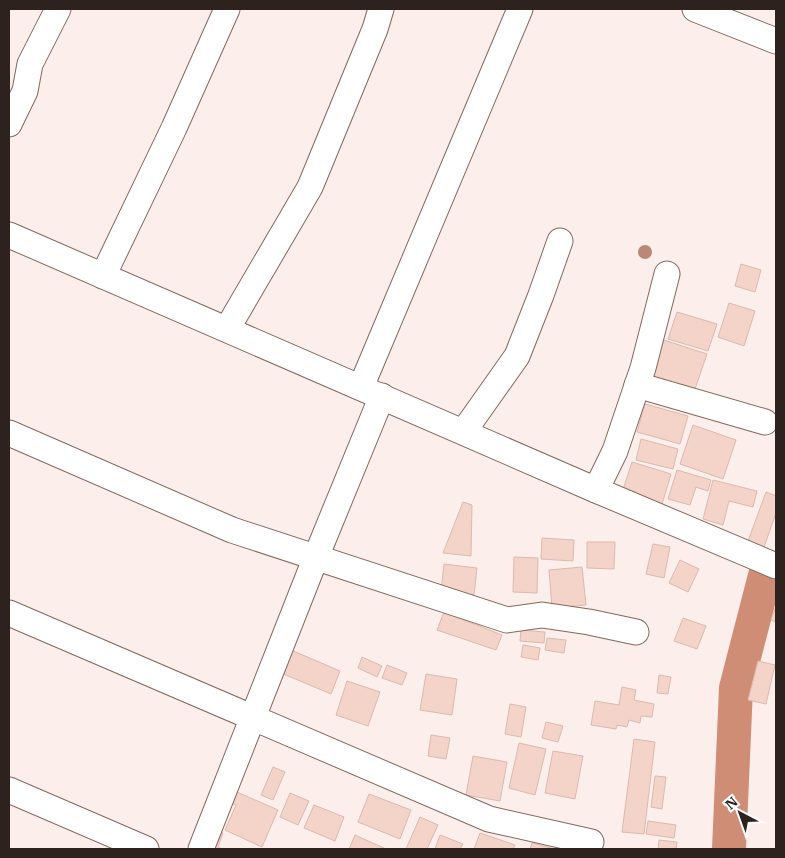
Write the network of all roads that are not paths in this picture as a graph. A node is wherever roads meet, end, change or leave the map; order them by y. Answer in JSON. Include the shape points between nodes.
{"nodes":[{"id":1,"x":58,"y":9,"type":"edge"},
{"id":2,"x":226,"y":9,"type":"edge"},
{"id":3,"x":381,"y":9,"type":"edge"},
{"id":4,"x":520,"y":9,"type":"edge"},
{"id":5,"x":699,"y":10,"type":"edge"},
{"id":6,"x":776,"y":41,"type":"edge"},
{"id":7,"x":9,"y":124,"type":"edge"},
{"id":8,"x":9,"y":235,"type":"edge"},
{"id":9,"x":560,"y":241,"type":"dead end"},
{"id":10,"x":666,"y":274,"type":"dead end"},
{"id":11,"x":103,"y":276,"type":"junction"},
{"id":12,"x":227,"y":329,"type":"junction"},
{"id":13,"x":637,"y":385,"type":"junction"},
{"id":14,"x":372,"y":392,"type":"junction"},
{"id":15,"x":765,"y":422,"type":"dead end"},
{"id":16,"x":464,"y":431,"type":"junction"},
{"id":17,"x":9,"y":433,"type":"edge"},
{"id":18,"x":596,"y":490,"type":"junction"},
{"id":19,"x":316,"y":557,"type":"junction"},
{"id":20,"x":776,"y":566,"type":"edge"},
{"id":21,"x":9,"y":613,"type":"edge"},
{"id":22,"x":636,"y":632,"type":"dead end"},
{"id":23,"x":254,"y":718,"type":"junction"},
{"id":24,"x":9,"y":790,"type":"edge"},
{"id":25,"x":591,"y":842,"type":"dead end"},
{"id":26,"x":146,"y":849,"type":"edge"},
{"id":27,"x":201,"y":849,"type":"edge"}],
"edges":[{"from":1,"to":7,"type":"street","via":[[30,64],[26,91]]},
{"from":2,"to":11,"type":"street","via":[[174,128]]},
{"from":3,"to":12,"type":"street","via":[[310,187]]},
{"from":4,"to":14,"type":"street"},
{"from":5,"to":6,"type":"street"},
{"from":8,"to":11,"type":"street"},
{"from":9,"to":16,"type":"street","via":[[517,356]]},
{"from":10,"to":13,"type":"street"},
{"from":11,"to":12,"type":"street"},
{"from":12,"to":14,"type":"street"},
{"from":13,"to":15,"type":"street"},
{"from":13,"to":18,"type":"street","via":[[616,451]]},
{"from":14,"to":16,"type":"street"},
{"from":14,"to":19,"type":"street"},
{"from":16,"to":18,"type":"street"},
{"from":17,"to":19,"type":"street","via":[[232,530]]},
{"from":18,"to":20,"type":"street"},
{"from":19,"to":22,"type":"street","via":[[507,620],[542,615]]},
{"from":19,"to":23,"type":"street"},
{"from":21,"to":23,"type":"street"},
{"from":23,"to":25,"type":"street","via":[[489,819]]},
{"from":23,"to":27,"type":"street"},
{"from":24,"to":26,"type":"street"}]}
